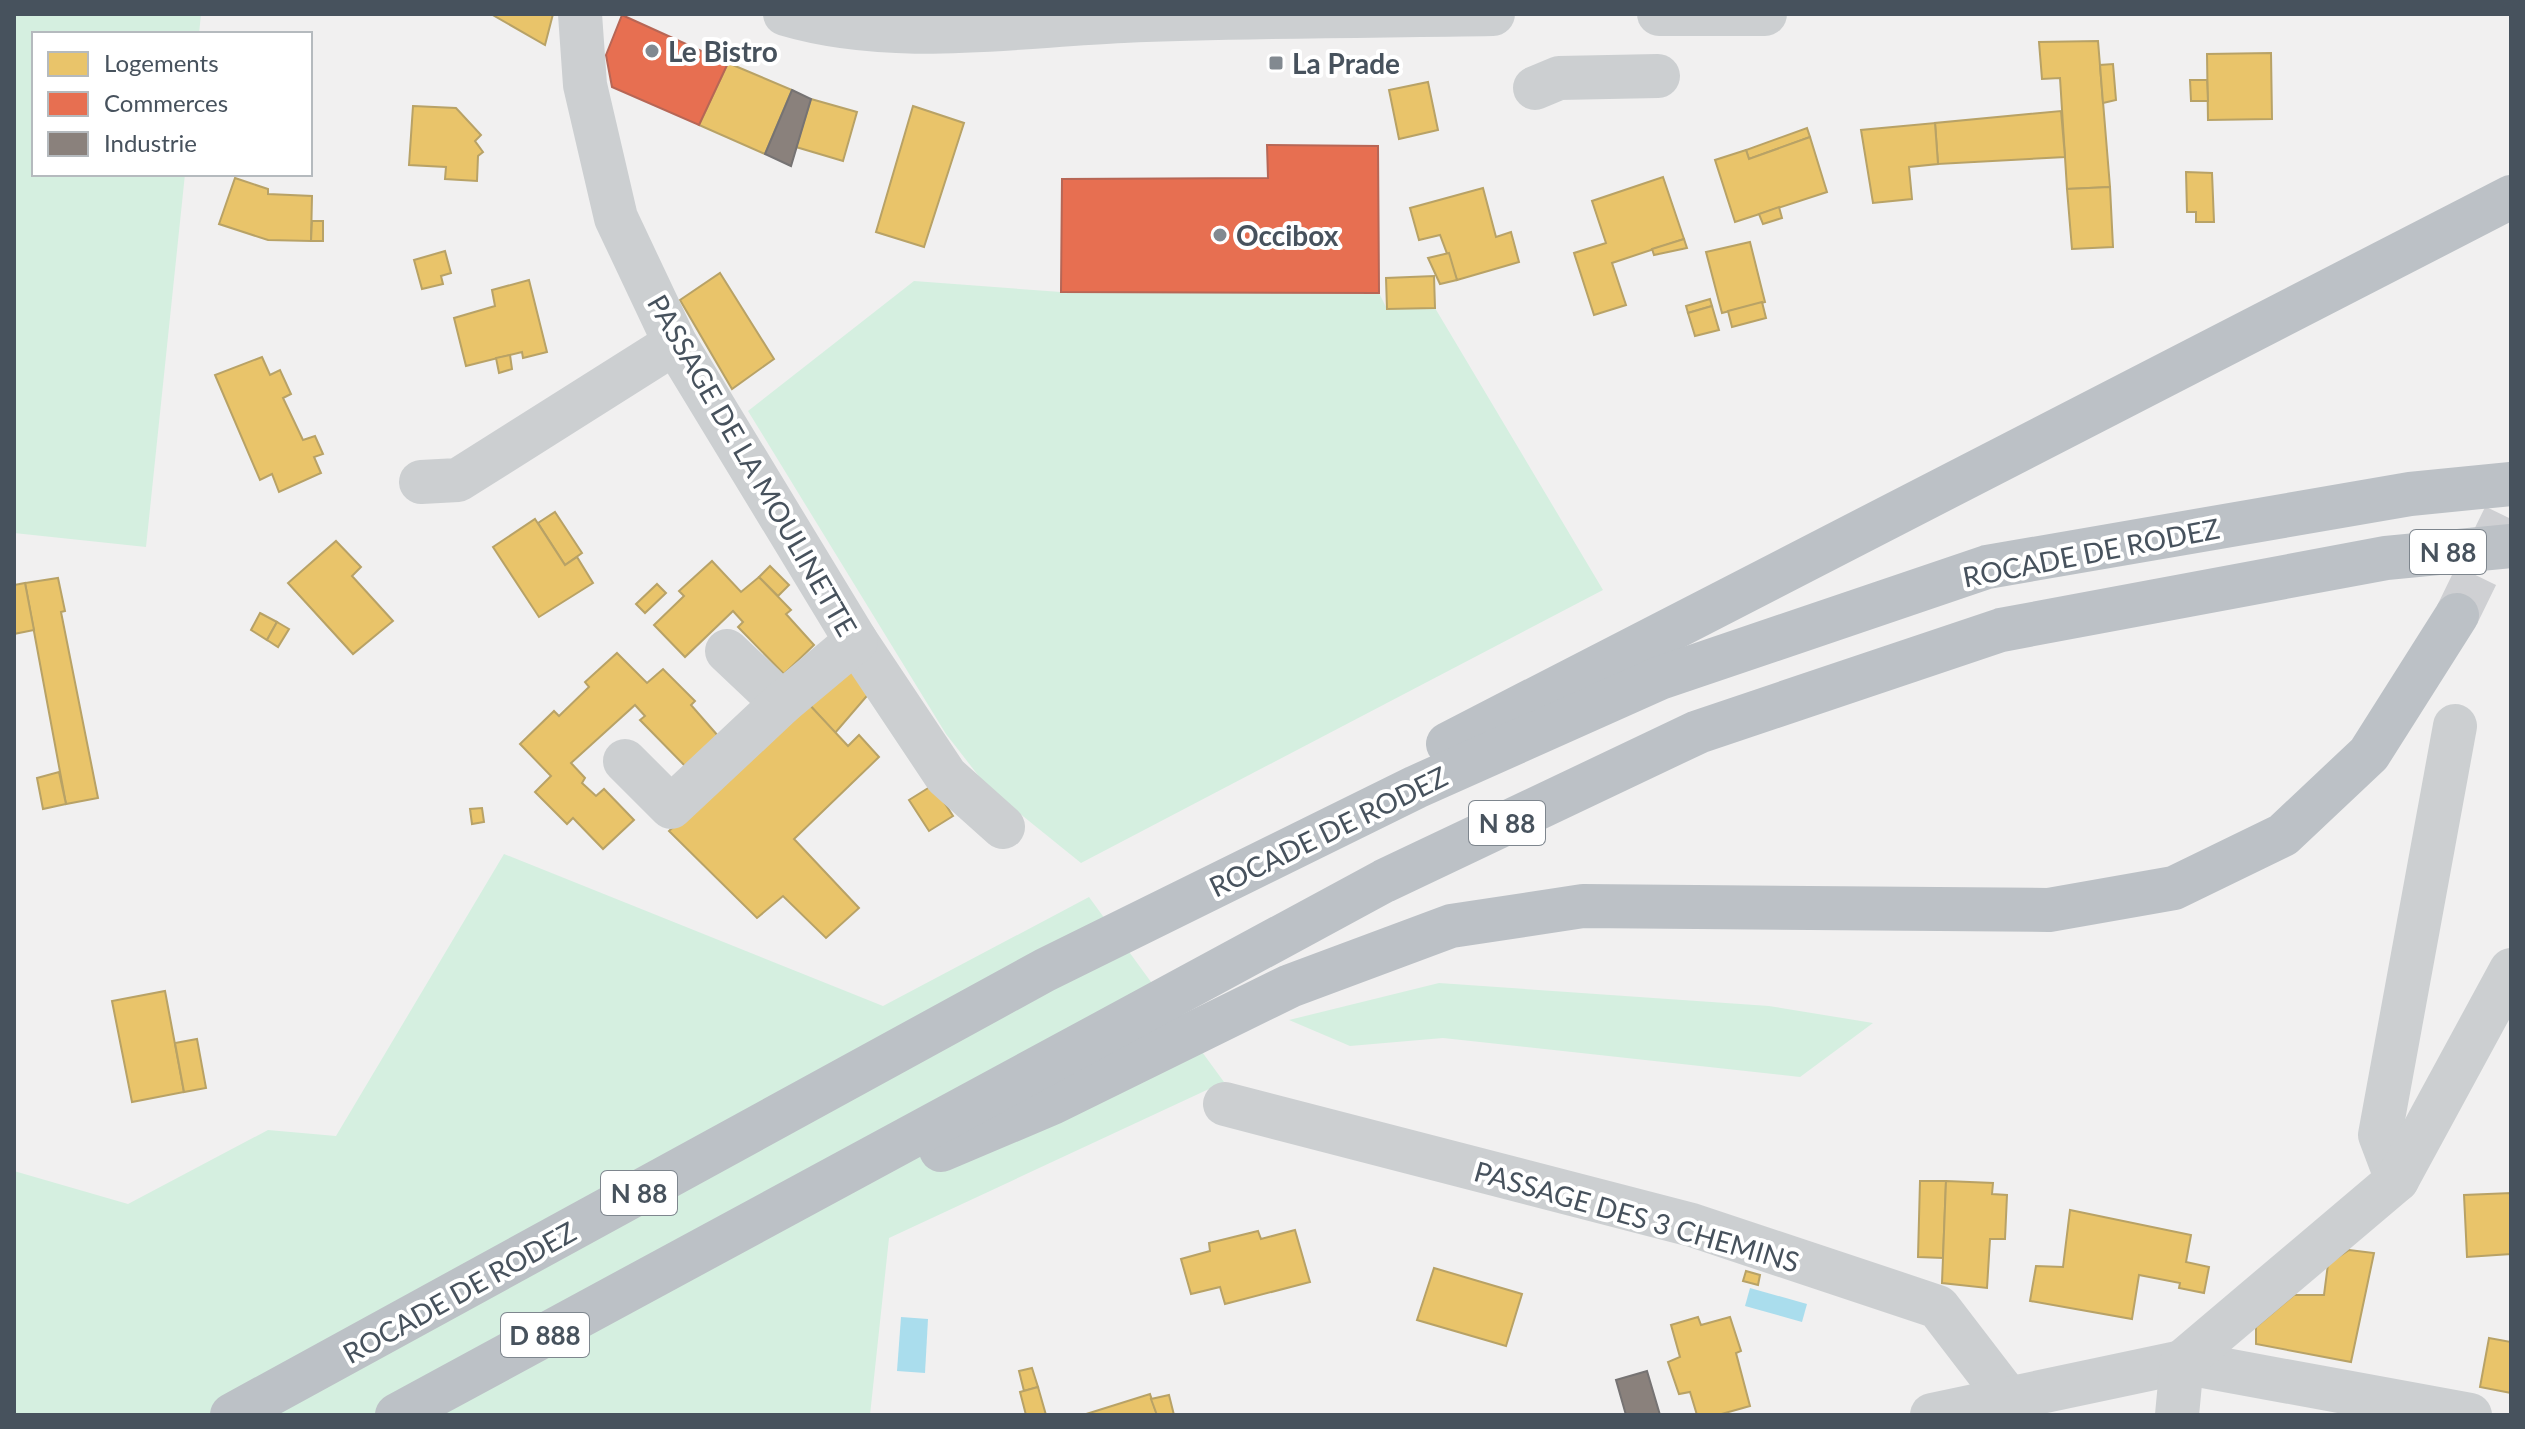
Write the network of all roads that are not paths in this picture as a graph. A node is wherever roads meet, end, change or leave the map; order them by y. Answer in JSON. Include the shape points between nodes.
{"nodes":[{"id":1,"x":580,"y":14,"type":"edge"},
{"id":2,"x":785,"y":14,"type":"edge"},
{"id":3,"x":1493,"y":14,"type":"edge"},
{"id":4,"x":1659,"y":14,"type":"edge"},
{"id":5,"x":1765,"y":14,"type":"edge"},
{"id":6,"x":913,"y":22,"type":"edge"},
{"id":7,"x":1658,"y":76,"type":"dead end"},
{"id":8,"x":1535,"y":88,"type":"dead end"},
{"id":9,"x":2511,"y":197,"type":"edge"},
{"id":10,"x":675,"y":343,"type":"junction"},
{"id":11,"x":421,"y":482,"type":"dead end"},
{"id":12,"x":2511,"y":484,"type":"edge"},
{"id":13,"x":2511,"y":546,"type":"edge"},
{"id":14,"x":2457,"y":615,"type":"tunnel mouth"},
{"id":15,"x":856,"y":641,"type":"junction"},
{"id":16,"x":727,"y":651,"type":"dead end"},
{"id":17,"x":782,"y":703,"type":"junction"},
{"id":18,"x":2455,"y":726,"type":"dead end"},
{"id":19,"x":625,"y":761,"type":"dead end"},
{"id":20,"x":1003,"y":827,"type":"dead end"},
{"id":21,"x":1045,"y":970,"type":"junction"},
{"id":22,"x":2511,"y":970,"type":"edge"},
{"id":23,"x":1225,"y":1104,"type":"dead end"},
{"id":24,"x":2397,"y":1180,"type":"junction"},
{"id":25,"x":693,"y":1256,"type":"junction"},
{"id":26,"x":2182,"y":1362,"type":"junction"},
{"id":27,"x":2007,"y":1397,"type":"junction"},
{"id":28,"x":232,"y":1415,"type":"edge"},
{"id":29,"x":397,"y":1415,"type":"edge"},
{"id":30,"x":1932,"y":1415,"type":"edge"},
{"id":31,"x":2177,"y":1415,"type":"edge"},
{"id":32,"x":2470,"y":1415,"type":"edge"}],
"edges":[{"from":1,"to":10,"type":"street","name":"PASSAGE DE LA MOULINETTE","via":[[585,85],[616,218]]},
{"from":2,"to":6,"type":"street","via":[[827,26]]},
{"from":3,"to":6,"type":"street"},
{"from":4,"to":5,"type":"street"},
{"from":7,"to":8,"type":"street","via":[[1559,78]]},
{"from":9,"to":21,"type":"highway","via":[[1496,717]]},
{"from":10,"to":11,"type":"street","via":[[458,480]]},
{"from":10,"to":15,"type":"street","name":"PASSAGE DE LA MOULINETTE"},
{"from":12,"to":21,"type":"highway","name":"ROCADE DE RODEZ","number":"N 88","via":[[2410,494],[1987,567],[1660,678],[1416,787]]},
{"from":13,"to":25,"type":"highway","number":"N 88","via":[[2386,558],[2001,630],[1698,732],[1384,881]]},
{"from":14,"to":25,"type":"highway","via":[[2369,754],[2283,835],[2174,888],[2049,910],[1583,906],[1451,926],[1290,986],[1052,1103]]},
{"from":15,"to":17,"type":"street"},
{"from":15,"to":20,"type":"street","name":"PASSAGE DE LA MOULINETTE","via":[[946,776]]},
{"from":16,"to":17,"type":"street"},
{"from":17,"to":19,"type":"street","via":[[671,807]]},
{"from":18,"to":24,"type":"street","via":[[2380,1135]]},
{"from":21,"to":28,"type":"highway","name":"ROCADE DE RODEZ","number":"N 88"},
{"from":22,"to":24,"type":"street"},
{"from":23,"to":27,"type":"street","name":"PASSAGE DES 3 CHEMINS","via":[[1692,1225],[1938,1307]]},
{"from":24,"to":26,"type":"street"},
{"from":25,"to":29,"type":"highway","number":"D 888"},
{"from":26,"to":27,"type":"street"},
{"from":26,"to":31,"type":"street"},
{"from":26,"to":32,"type":"street"},
{"from":27,"to":30,"type":"street"}]}
